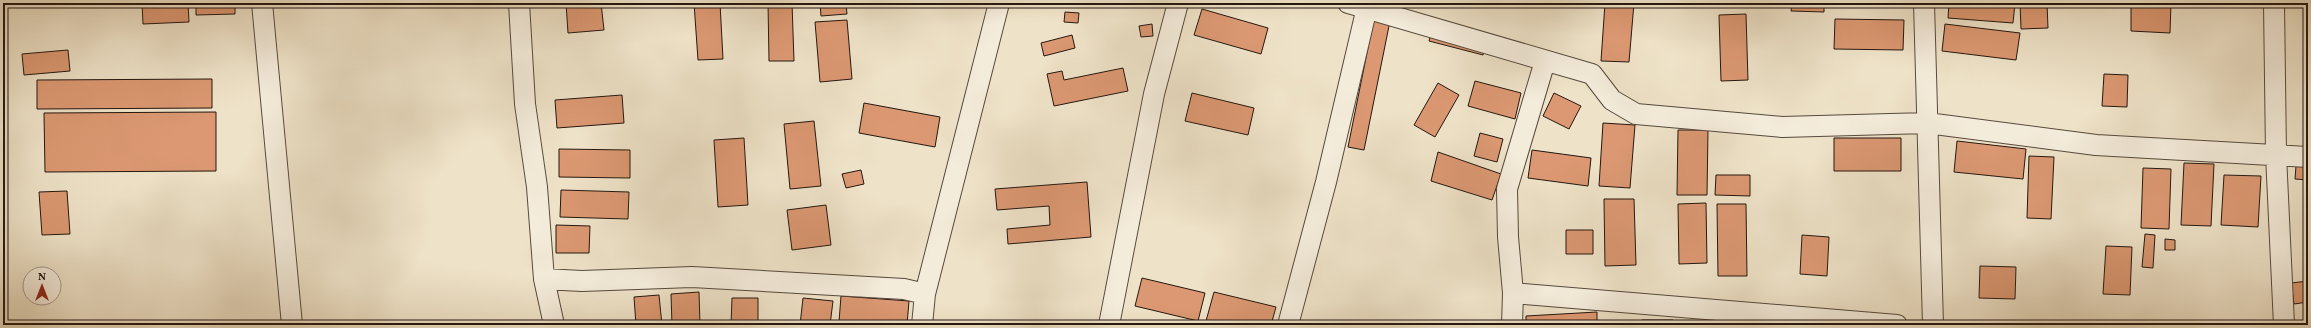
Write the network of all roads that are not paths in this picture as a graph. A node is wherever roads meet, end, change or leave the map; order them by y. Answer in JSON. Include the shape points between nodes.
{"nodes":[{"id":1,"x":262,"y":3,"type":"edge"},
{"id":2,"x":519,"y":3,"type":"edge"},
{"id":3,"x":999,"y":3,"type":"edge"},
{"id":4,"x":1178,"y":3,"type":"edge"},
{"id":5,"x":1348,"y":3,"type":"edge"},
{"id":6,"x":1924,"y":3,"type":"edge"},
{"id":7,"x":2274,"y":3,"type":"edge"},
{"id":8,"x":1367,"y":6,"type":"edge"},
{"id":9,"x":1545,"y":60,"type":"junction"},
{"id":10,"x":1927,"y":123,"type":"junction"},
{"id":11,"x":2276,"y":155,"type":"junction"},
{"id":12,"x":2308,"y":156,"type":"edge"},
{"id":13,"x":544,"y":280,"type":"junction"},
{"id":14,"x":1513,"y":293,"type":"junction"},
{"id":15,"x":926,"y":294,"type":"junction"},
{"id":16,"x":292,"y":325,"type":"edge"},
{"id":17,"x":554,"y":325,"type":"edge"},
{"id":18,"x":922,"y":325,"type":"edge"},
{"id":19,"x":1109,"y":325,"type":"edge"},
{"id":20,"x":1288,"y":325,"type":"edge"},
{"id":21,"x":1512,"y":325,"type":"edge"},
{"id":22,"x":1897,"y":325,"type":"edge"},
{"id":23,"x":1933,"y":325,"type":"edge"},
{"id":24,"x":2284,"y":325,"type":"edge"}],
"edges":[{"from":1,"to":16,"type":"street"},
{"from":2,"to":13,"type":"street","via":[[525,104],[537,187]]},
{"from":3,"to":15,"type":"street"},
{"from":4,"to":19,"type":"street","via":[[1154,94]]},
{"from":5,"to":8,"type":"street"},
{"from":6,"to":10,"type":"street"},
{"from":7,"to":11,"type":"street"},
{"from":8,"to":9,"type":"street"},
{"from":8,"to":20,"type":"street","via":[[1326,182]]},
{"from":9,"to":10,"type":"street","via":[[1592,74],[1612,100],[1636,114],[1782,127]]},
{"from":9,"to":14,"type":"street","via":[[1507,189]]},
{"from":10,"to":11,"type":"street","via":[[2096,145]]},
{"from":10,"to":23,"type":"street"},
{"from":11,"to":12,"type":"street"},
{"from":11,"to":24,"type":"street"},
{"from":13,"to":15,"type":"street","via":[[692,277],[904,289]]},
{"from":13,"to":17,"type":"street"},
{"from":14,"to":21,"type":"street"},
{"from":14,"to":22,"type":"street"},
{"from":15,"to":18,"type":"street"}]}
